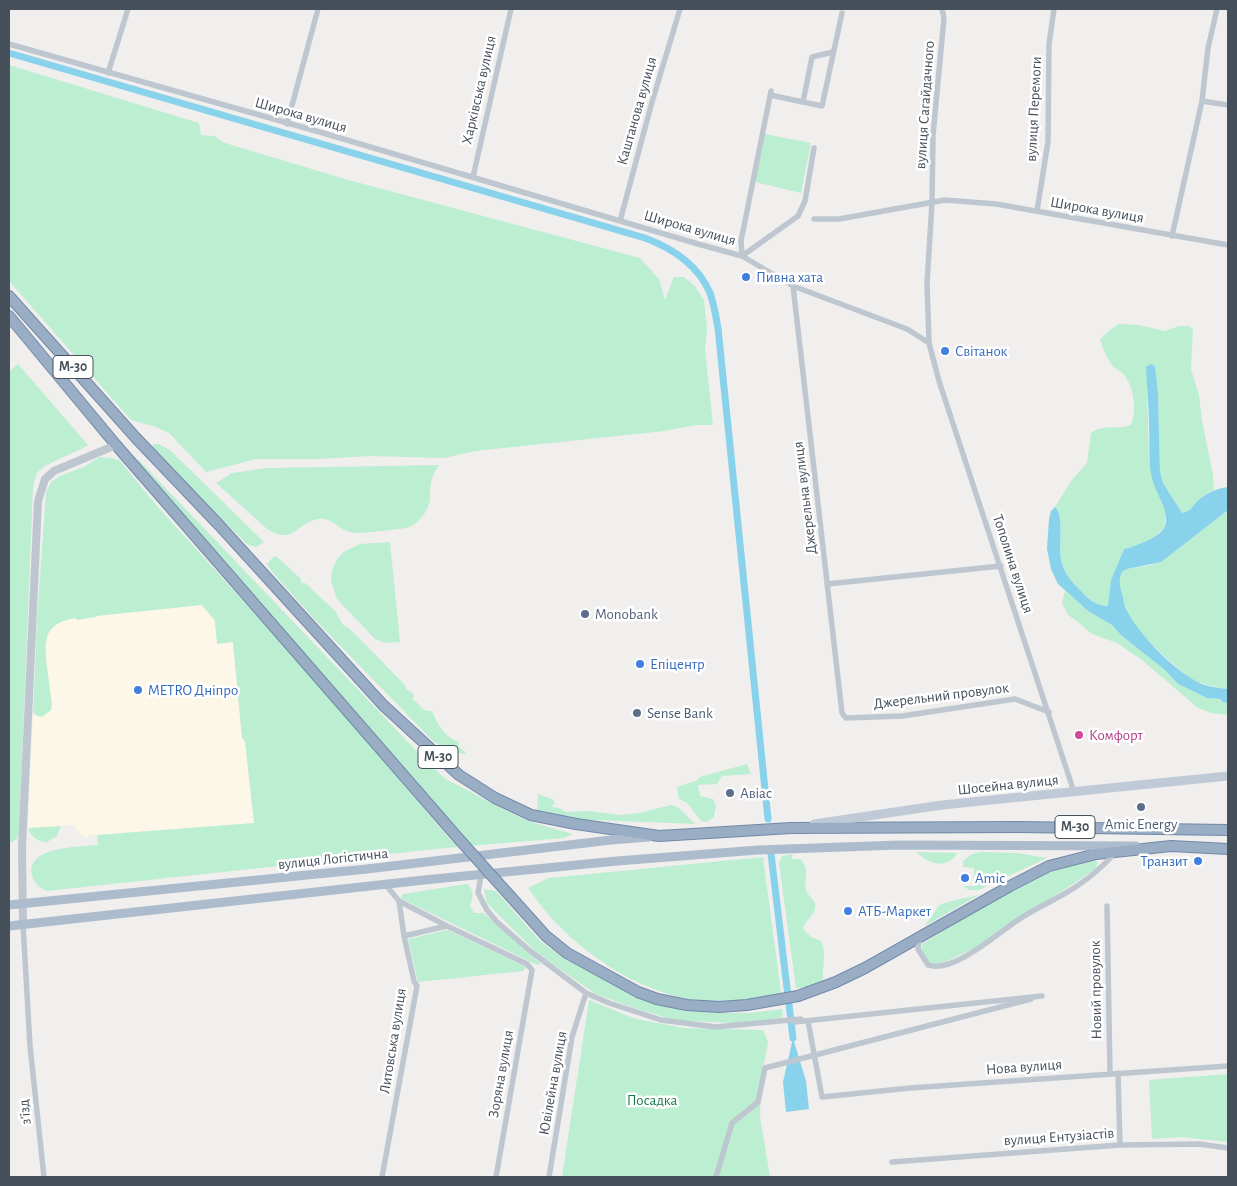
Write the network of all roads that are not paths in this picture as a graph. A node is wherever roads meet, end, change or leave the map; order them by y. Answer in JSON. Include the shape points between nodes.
{"nodes":[{"id":1,"x":128,"y":9,"type":"edge"},
{"id":2,"x":318,"y":9,"type":"edge"},
{"id":3,"x":511,"y":9,"type":"edge"},
{"id":4,"x":680,"y":9,"type":"edge"},
{"id":5,"x":942,"y":9,"type":"edge"},
{"id":6,"x":1054,"y":9,"type":"edge"},
{"id":7,"x":1217,"y":9,"type":"edge"},
{"id":8,"x":842,"y":13,"type":"dead end"},
{"id":9,"x":9,"y":44,"type":"edge"},
{"id":10,"x":833,"y":52,"type":"junction"},
{"id":11,"x":108,"y":73,"type":"junction"},
{"id":12,"x":1202,"y":101,"type":"junction"},
{"id":13,"x":803,"y":102,"type":"junction"},
{"id":14,"x":1228,"y":105,"type":"edge"},
{"id":15,"x":287,"y":124,"type":"junction"},
{"id":16,"x":814,"y":148,"type":"dead end"},
{"id":17,"x":473,"y":177,"type":"junction"},
{"id":18,"x":932,"y":203,"type":"junction"},
{"id":19,"x":1037,"y":211,"type":"junction"},
{"id":20,"x":814,"y":219,"type":"dead end"},
{"id":21,"x":620,"y":221,"type":"junction"},
{"id":22,"x":1172,"y":236,"type":"junction"},
{"id":23,"x":1228,"y":246,"type":"edge"},
{"id":24,"x":742,"y":256,"type":"junction"},
{"id":25,"x":792,"y":286,"type":"junction"},
{"id":26,"x":9,"y":296,"type":"edge"},
{"id":27,"x":9,"y":316,"type":"edge"},
{"id":28,"x":929,"y":343,"type":"junction"},
{"id":29,"x":136,"y":438,"type":"junction"},
{"id":30,"x":116,"y":445,"type":"junction"},
{"id":31,"x":1001,"y":566,"type":"junction"},
{"id":32,"x":828,"y":584,"type":"junction"},
{"id":33,"x":840,"y":707,"type":"joint"},
{"id":34,"x":1049,"y":712,"type":"junction"},
{"id":35,"x":1228,"y":776,"type":"edge"},
{"id":36,"x":1074,"y":792,"type":"junction"},
{"id":37,"x":791,"y":828,"type":"junction"},
{"id":38,"x":1228,"y":830,"type":"edge"},
{"id":39,"x":659,"y":836,"type":"junction"},
{"id":40,"x":1171,"y":846,"type":"junction"},
{"id":41,"x":1228,"y":849,"type":"edge"},
{"id":42,"x":1116,"y":852,"type":"junction"},
{"id":43,"x":481,"y":874,"type":"junction"},
{"id":44,"x":386,"y":884,"type":"junction"},
{"id":45,"x":400,"y":901,"type":"junction"},
{"id":46,"x":21,"y":904,"type":"junction"},
{"id":47,"x":9,"y":905,"type":"edge"},
{"id":48,"x":1107,"y":906,"type":"dead end"},
{"id":49,"x":23,"y":924,"type":"junction"},
{"id":50,"x":9,"y":926,"type":"edge"},
{"id":51,"x":447,"y":926,"type":"junction"},
{"id":52,"x":404,"y":936,"type":"junction"},
{"id":53,"x":920,"y":936,"type":"junction"},
{"id":54,"x":586,"y":993,"type":"junction"},
{"id":55,"x":1042,"y":996,"type":"junction"},
{"id":56,"x":1228,"y":1066,"type":"edge"},
{"id":57,"x":1110,"y":1073,"type":"junction"},
{"id":58,"x":1118,"y":1073,"type":"junction"},
{"id":59,"x":1120,"y":1145,"type":"junction"},
{"id":60,"x":1228,"y":1148,"type":"edge"},
{"id":61,"x":892,"y":1162,"type":"dead end"},
{"id":62,"x":44,"y":1177,"type":"edge"},
{"id":63,"x":382,"y":1177,"type":"edge"},
{"id":64,"x":496,"y":1177,"type":"edge"},
{"id":65,"x":549,"y":1177,"type":"edge"},
{"id":66,"x":716,"y":1177,"type":"edge"}],
"edges":[{"from":1,"to":11,"type":"street"},
{"from":2,"to":15,"type":"street"},
{"from":3,"to":17,"type":"street","name":"Харківська вулиця"},
{"from":4,"to":21,"type":"street","name":"Каштанова вулиця"},
{"from":5,"to":18,"type":"street","name":"вулиця Сагайдачного","via":[[944,18],[933,135]]},
{"from":6,"to":19,"type":"street","name":"вулиця Перемоги","via":[[1049,44],[1048,142]]},
{"from":7,"to":12,"type":"street","via":[[1208,48]]},
{"from":8,"to":10,"type":"street"},
{"from":9,"to":11,"type":"street","name":"Широка вулиця"},
{"from":10,"to":13,"type":"street","via":[[812,57]]},
{"from":10,"to":13,"type":"street","via":[[822,106]]},
{"from":11,"to":15,"type":"street","name":"Широка вулиця"},
{"from":12,"to":14,"type":"street"},
{"from":12,"to":22,"type":"street"},
{"from":13,"to":24,"type":"street","via":[[770,93],[741,241]]},
{"from":15,"to":17,"type":"street","name":"Широка вулиця"},
{"from":16,"to":24,"type":"street","via":[[805,201],[798,216]]},
{"from":17,"to":21,"type":"street","name":"Широка вулиця"},
{"from":18,"to":19,"type":"street","name":"Широка вулиця","via":[[945,200]]},
{"from":18,"to":20,"type":"street","name":"Широка вулиця","via":[[839,219]]},
{"from":18,"to":28,"type":"street","via":[[927,284]]},
{"from":19,"to":22,"type":"street","name":"Широка вулиця"},
{"from":21,"to":24,"type":"street","name":"Широка вулиця"},
{"from":22,"to":23,"type":"street","name":"Широка вулиця"},
{"from":24,"to":25,"type":"street","name":"Широка вулиця"},
{"from":25,"to":28,"type":"street","name":"Широка вулиця","via":[[907,329]]},
{"from":25,"to":32,"type":"street","name":"Джерельна вулиця"},
{"from":26,"to":29,"type":"highway","number":"М-30"},
{"from":27,"to":30,"type":"highway","number":"М-30"},
{"from":28,"to":31,"type":"street","name":"Тополина вулиця"},
{"from":29,"to":30,"type":"highway"},
{"from":29,"to":39,"type":"highway","number":"М-30","via":[[383,705],[459,776],[531,815]]},
{"from":30,"to":46,"type":"street","via":[[54,471],[45,479],[38,501]]},
{"from":30,"to":53,"type":"highway","number":"М-30","bridge":true,"via":[[458,838],[546,936],[567,953],[657,999],[687,1005],[738,1006],[798,996],[836,982]]},
{"from":31,"to":32,"type":"street"},
{"from":31,"to":34,"type":"street","name":"Тополина вулиця"},
{"from":32,"to":33,"type":"street","name":"Джерельна вулиця"},
{"from":33,"to":34,"type":"street","name":"Джерельний провулок","via":[[846,718],[902,716],[1015,699]]},
{"from":34,"to":36,"type":"street","name":"Тополина вулиця"},
{"from":35,"to":36,"type":"main road","name":"Шосейна вулиця"},
{"from":36,"to":37,"type":"main road","name":"Шосейна вулиця","via":[[942,805]]},
{"from":37,"to":38,"type":"highway","number":"М-30"},
{"from":37,"to":39,"type":"highway","number":"М-30"},
{"from":39,"to":46,"type":"main road","name":"вулиця Логістична"},
{"from":40,"to":41,"type":"highway","number":"М-30"},
{"from":40,"to":42,"type":"highway","number":"М-30"},
{"from":40,"to":43,"type":"main road","via":[[900,845],[775,849]]},
{"from":42,"to":53,"type":"highway","number":"М-30","via":[[1050,866]]},
{"from":42,"to":53,"type":"street","via":[[1077,886],[1020,918],[957,960],[939,967],[928,965],[918,949]]},
{"from":43,"to":44,"type":"main road"},
{"from":43,"to":54,"type":"street","via":[[478,893],[496,921]]},
{"from":44,"to":45,"type":"street"},
{"from":44,"to":49,"type":"main road"},
{"from":45,"to":51,"type":"street"},
{"from":45,"to":52,"type":"street","name":"Литовська вулиця"},
{"from":46,"to":47,"type":"main road","name":"вулиця Логістична"},
{"from":46,"to":49,"type":"street"},
{"from":48,"to":57,"type":"street","name":"Новий провулок"},
{"from":49,"to":50,"type":"main road"},
{"from":49,"to":62,"type":"street","name":"з'їзд","via":[[30,1046]]},
{"from":51,"to":52,"type":"street"},
{"from":51,"to":64,"type":"street","name":"Зоряна вулиця","via":[[527,964],[532,970]]},
{"from":52,"to":63,"type":"street","name":"Литовська вулиця","via":[[417,986]]},
{"from":54,"to":55,"type":"street","via":[[661,1020],[716,1027]]},
{"from":54,"to":65,"type":"street","name":"Ювілейна вулиця","via":[[572,1037]]},
{"from":55,"to":57,"type":"street","name":"Нова вулиця","bridge":true,"via":[[795,1022],[808,1021],[822,1098]]},
{"from":55,"to":66,"type":"street","via":[[765,1068],[758,1102],[732,1123]]},
{"from":56,"to":58,"type":"street","name":"Нова вулиця"},
{"from":57,"to":58,"type":"street","name":"Нова вулиця"},
{"from":58,"to":59,"type":"street"},
{"from":59,"to":60,"type":"street","name":"вулиця Ентузіастів","via":[[1199,1144]]},
{"from":59,"to":61,"type":"street","name":"вулиця Ентузіастів"}]}
